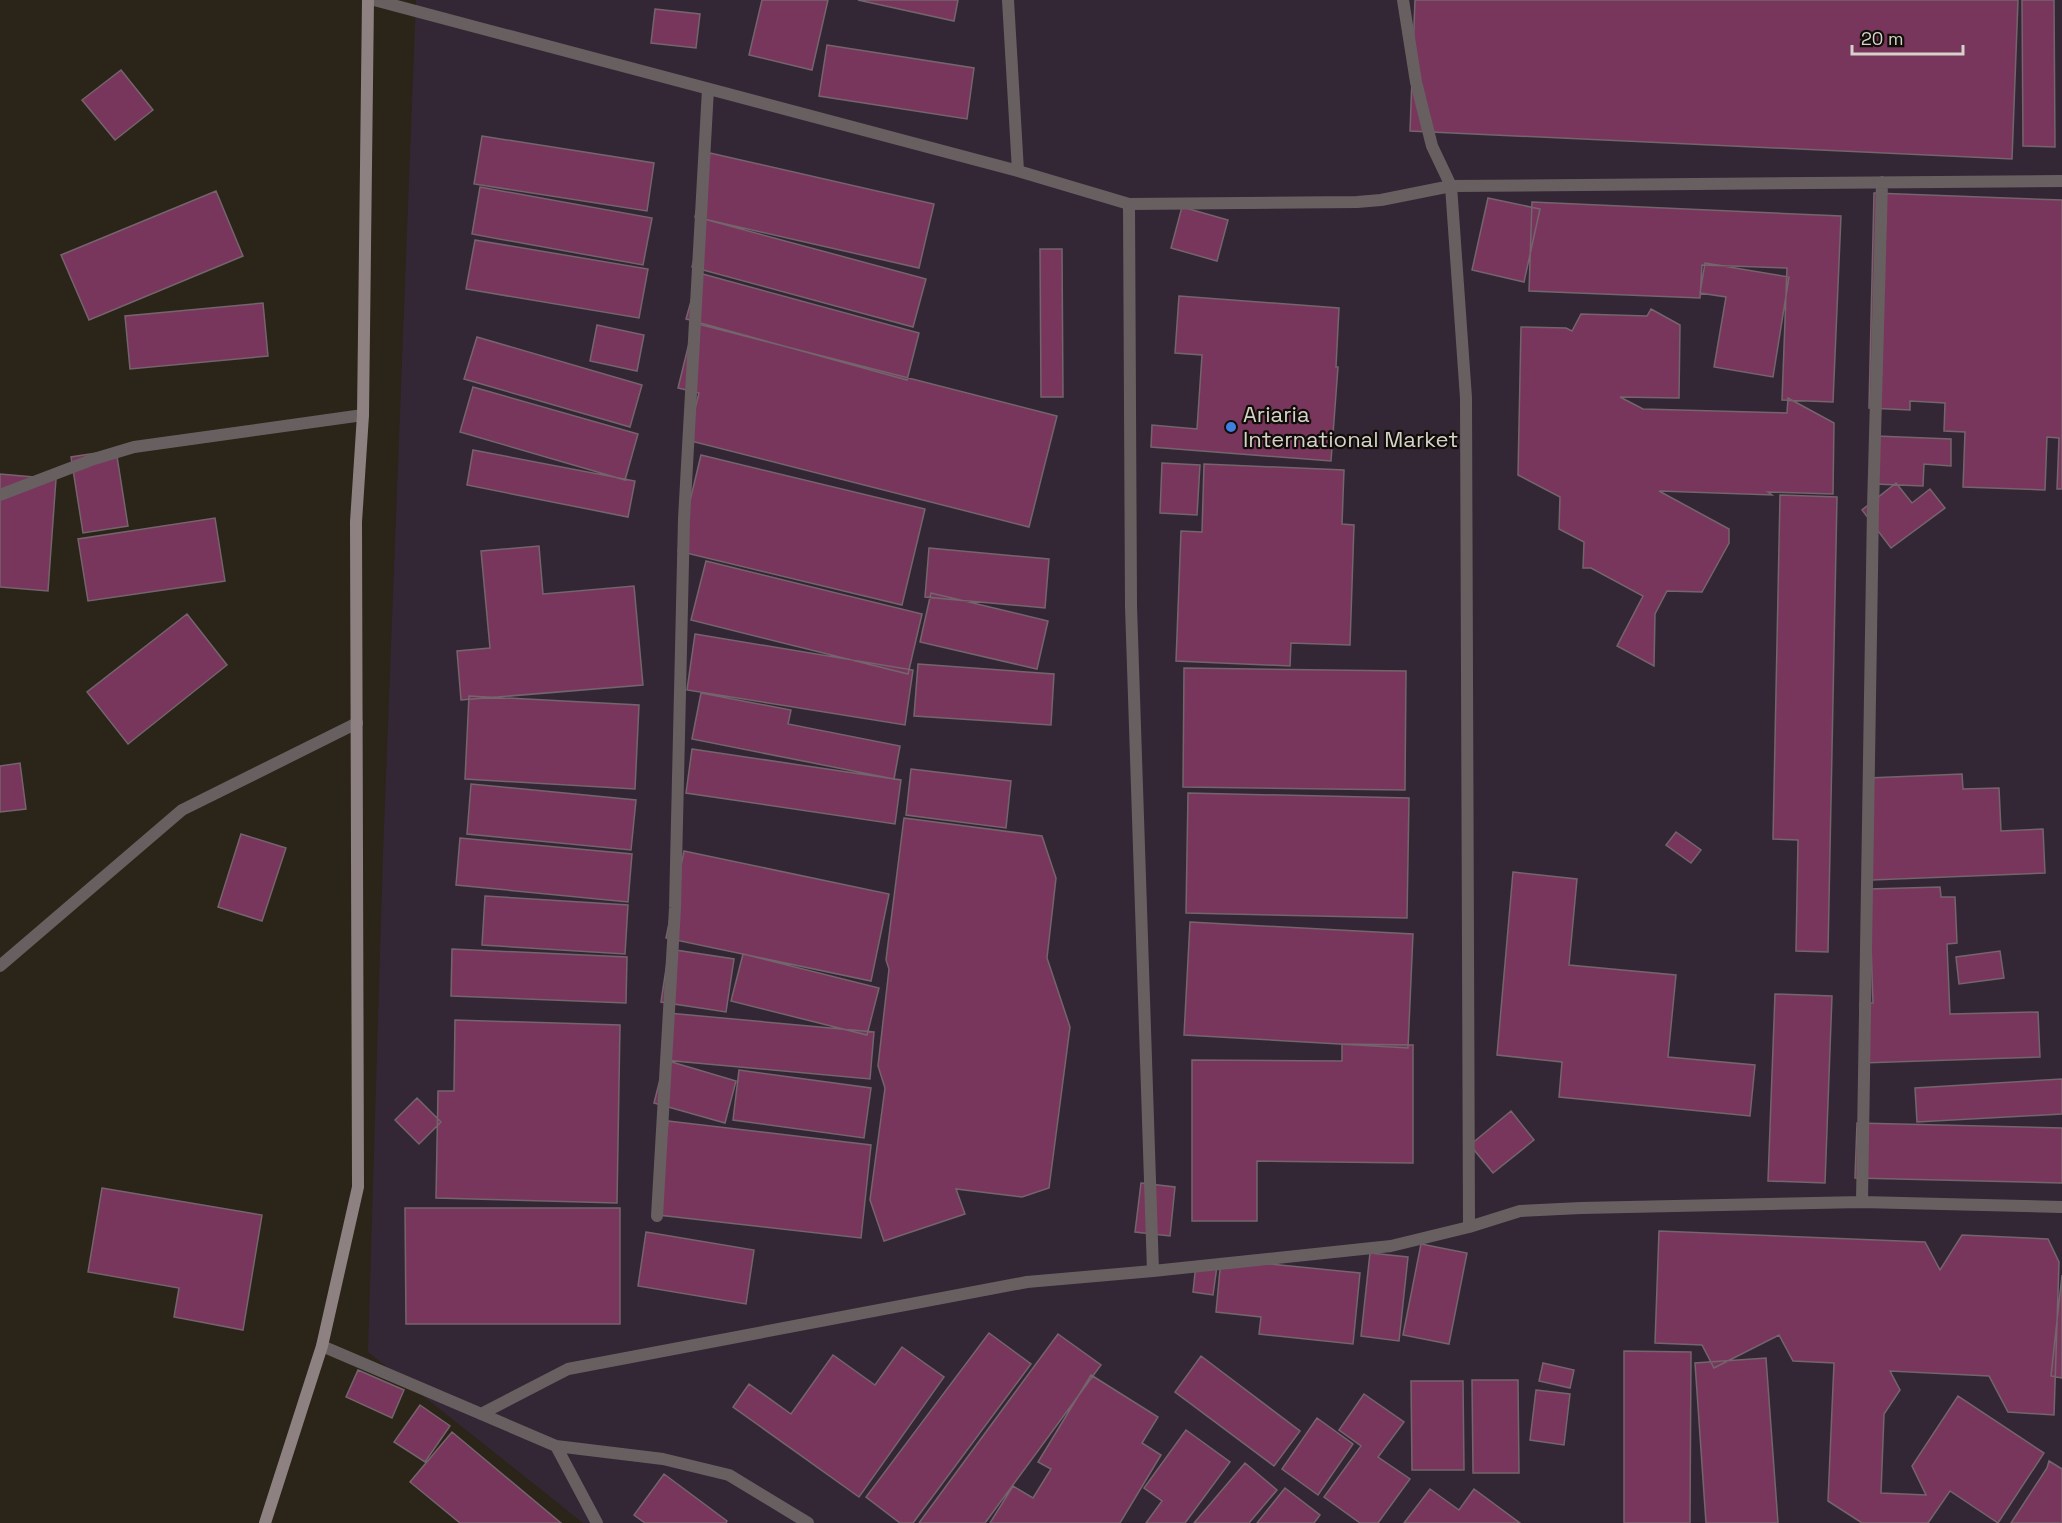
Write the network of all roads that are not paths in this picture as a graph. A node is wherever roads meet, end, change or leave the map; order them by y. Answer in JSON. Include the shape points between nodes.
{"nodes":[{"id":1,"x":368,"y":0,"type":"edge"},
{"id":2,"x":374,"y":0,"type":"edge"},
{"id":3,"x":1008,"y":0,"type":"edge"},
{"id":4,"x":1404,"y":0,"type":"edge"},
{"id":5,"x":708,"y":89,"type":"junction"},
{"id":6,"x":1018,"y":171,"type":"junction"},
{"id":7,"x":2062,"y":181,"type":"edge"},
{"id":8,"x":1882,"y":182,"type":"junction"},
{"id":9,"x":1451,"y":186,"type":"junction"},
{"id":10,"x":1129,"y":204,"type":"junction"},
{"id":11,"x":363,"y":415,"type":"junction"},
{"id":12,"x":0,"y":495,"type":"edge"},
{"id":13,"x":357,"y":723,"type":"junction"},
{"id":14,"x":0,"y":966,"type":"edge"},
{"id":15,"x":1862,"y":1202,"type":"junction"},
{"id":16,"x":2062,"y":1207,"type":"edge"},
{"id":17,"x":657,"y":1216,"type":"dead end"},
{"id":18,"x":1469,"y":1227,"type":"junction"},
{"id":19,"x":1153,"y":1271,"type":"junction"},
{"id":20,"x":322,"y":1346,"type":"junction"},
{"id":21,"x":482,"y":1414,"type":"junction"},
{"id":22,"x":556,"y":1446,"type":"junction"},
{"id":23,"x":265,"y":1523,"type":"edge"},
{"id":24,"x":597,"y":1523,"type":"edge"},
{"id":25,"x":808,"y":1523,"type":"edge"}],
"edges":[{"from":1,"to":11,"type":"main road"},
{"from":2,"to":5,"type":"street"},
{"from":3,"to":6,"type":"street"},
{"from":4,"to":9,"type":"street","via":[[1416,82],[1429,135]]},
{"from":5,"to":6,"type":"street"},
{"from":5,"to":17,"type":"street","via":[[684,519],[675,908]]},
{"from":6,"to":10,"type":"street"},
{"from":7,"to":8,"type":"street"},
{"from":8,"to":9,"type":"street"},
{"from":8,"to":15,"type":"street"},
{"from":9,"to":10,"type":"street","via":[[1357,202]]},
{"from":9,"to":18,"type":"street","via":[[1466,398]]},
{"from":10,"to":19,"type":"street","via":[[1131,606]]},
{"from":11,"to":12,"type":"street","via":[[134,447]]},
{"from":11,"to":13,"type":"main road","via":[[356,522]]},
{"from":13,"to":14,"type":"street","via":[[182,810]]},
{"from":13,"to":20,"type":"main road","via":[[358,1187]]},
{"from":15,"to":16,"type":"street"},
{"from":15,"to":18,"type":"street","via":[[1520,1211]]},
{"from":18,"to":19,"type":"street","via":[[1391,1246]]},
{"from":19,"to":21,"type":"street","via":[[1027,1282],[568,1369]]},
{"from":20,"to":21,"type":"street"},
{"from":20,"to":23,"type":"main road"},
{"from":21,"to":22,"type":"street"},
{"from":22,"to":24,"type":"street"},
{"from":22,"to":25,"type":"street","via":[[663,1459],[729,1476]]}]}
